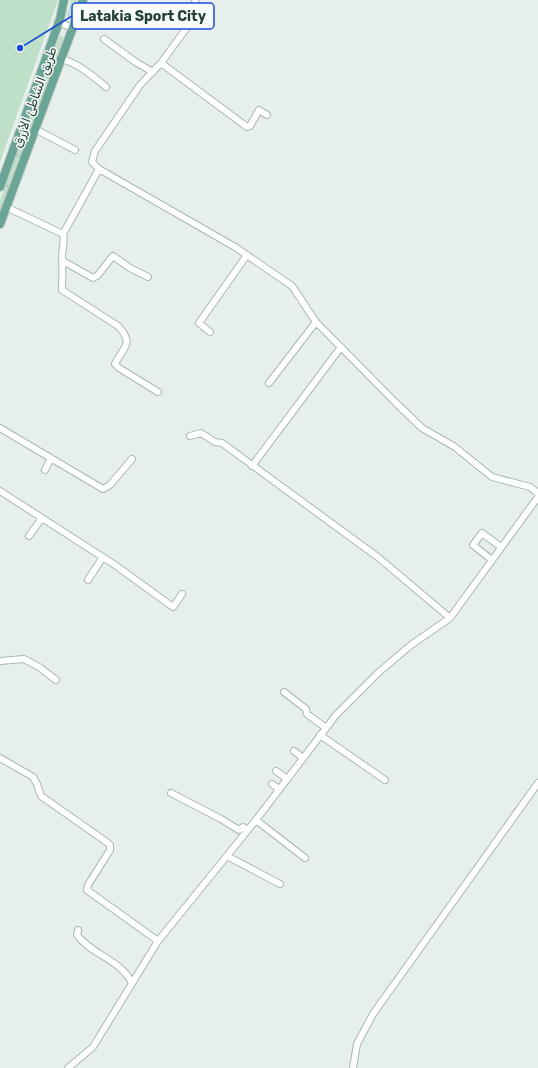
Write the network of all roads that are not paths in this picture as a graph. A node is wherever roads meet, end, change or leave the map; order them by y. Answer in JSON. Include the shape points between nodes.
{"nodes":[{"id":1,"x":64,"y":0,"type":"edge"},
{"id":2,"x":83,"y":0,"type":"edge"},
{"id":3,"x":195,"y":0,"type":"edge"},
{"id":4,"x":59,"y":22,"type":"junction"},
{"id":5,"x":72,"y":28,"type":"junction"},
{"id":6,"x":104,"y":39,"type":"dead end"},
{"id":7,"x":61,"y":59,"type":"junction"},
{"id":8,"x":161,"y":63,"type":"junction"},
{"id":9,"x":153,"y":72,"type":"junction"},
{"id":10,"x":106,"y":87,"type":"dead end"},
{"id":11,"x":267,"y":115,"type":"dead end"},
{"id":12,"x":35,"y":128,"type":"junction"},
{"id":13,"x":75,"y":150,"type":"dead end"},
{"id":14,"x":99,"y":169,"type":"junction"},
{"id":15,"x":0,"y":187,"type":"edge"},
{"id":16,"x":6,"y":207,"type":"junction"},
{"id":17,"x":0,"y":224,"type":"edge"},
{"id":18,"x":63,"y":234,"type":"junction"},
{"id":19,"x":247,"y":255,"type":"junction"},
{"id":20,"x":63,"y":261,"type":"junction"},
{"id":21,"x":148,"y":277,"type":"dead end"},
{"id":22,"x":316,"y":322,"type":"junction"},
{"id":23,"x":210,"y":332,"type":"dead end"},
{"id":24,"x":341,"y":347,"type":"junction"},
{"id":25,"x":269,"y":383,"type":"dead end"},
{"id":26,"x":158,"y":392,"type":"dead end"},
{"id":27,"x":0,"y":428,"type":"edge"},
{"id":28,"x":190,"y":436,"type":"dead end"},
{"id":29,"x":51,"y":458,"type":"junction"},
{"id":30,"x":132,"y":459,"type":"dead end"},
{"id":31,"x":252,"y":466,"type":"junction"},
{"id":32,"x":45,"y":470,"type":"dead end"},
{"id":33,"x":0,"y":491,"type":"edge"},
{"id":34,"x":538,"y":493,"type":"edge"},
{"id":35,"x":538,"y":497,"type":"edge"},
{"id":36,"x":42,"y":518,"type":"junction"},
{"id":37,"x":29,"y":536,"type":"dead end"},
{"id":38,"x":501,"y":547,"type":"junction"},
{"id":39,"x":103,"y":557,"type":"junction"},
{"id":40,"x":492,"y":560,"type":"junction"},
{"id":41,"x":88,"y":580,"type":"dead end"},
{"id":42,"x":182,"y":594,"type":"dead end"},
{"id":43,"x":450,"y":618,"type":"junction"},
{"id":44,"x":0,"y":661,"type":"edge"},
{"id":45,"x":56,"y":680,"type":"dead end"},
{"id":46,"x":284,"y":692,"type":"dead end"},
{"id":47,"x":326,"y":728,"type":"junction"},
{"id":48,"x":320,"y":735,"type":"junction"},
{"id":49,"x":294,"y":751,"type":"dead end"},
{"id":50,"x":0,"y":758,"type":"edge"},
{"id":51,"x":303,"y":758,"type":"junction"},
{"id":52,"x":276,"y":771,"type":"dead end"},
{"id":53,"x":287,"y":779,"type":"junction"},
{"id":54,"x":385,"y":780,"type":"dead end"},
{"id":55,"x":538,"y":783,"type":"edge"},
{"id":56,"x":272,"y":784,"type":"dead end"},
{"id":57,"x":280,"y":789,"type":"junction"},
{"id":58,"x":171,"y":792,"type":"dead end"},
{"id":59,"x":256,"y":820,"type":"junction"},
{"id":60,"x":248,"y":830,"type":"junction"},
{"id":61,"x":227,"y":856,"type":"junction"},
{"id":62,"x":305,"y":858,"type":"dead end"},
{"id":63,"x":280,"y":884,"type":"dead end"},
{"id":64,"x":78,"y":930,"type":"dead end"},
{"id":65,"x":158,"y":941,"type":"junction"},
{"id":66,"x":132,"y":983,"type":"junction"},
{"id":67,"x":68,"y":1068,"type":"edge"},
{"id":68,"x":352,"y":1068,"type":"edge"}],
"edges":[{"from":1,"to":4,"type":"main road","name":"طريق الشاطئ الأزرق"},
{"from":2,"to":5,"type":"main road","name":"طريق الشاطئ الأزرق"},
{"from":3,"to":8,"type":"street","via":[[199,12]]},
{"from":4,"to":5,"type":"street"},
{"from":4,"to":15,"type":"main road","name":"طريق الشاطئ الأزرق"},
{"from":5,"to":7,"type":"main road","name":"طريق الشاطئ الأزرق"},
{"from":6,"to":9,"type":"street"},
{"from":7,"to":10,"type":"street","via":[[87,72]]},
{"from":7,"to":12,"type":"main road","name":"طريق الشاطئ الأزرق"},
{"from":8,"to":9,"type":"street"},
{"from":8,"to":11,"type":"street","via":[[247,127],[259,110]]},
{"from":9,"to":14,"type":"street","via":[[140,85],[95,151],[92,162]]},
{"from":12,"to":13,"type":"street"},
{"from":12,"to":16,"type":"main road","name":"طريق الشاطئ الأزرق"},
{"from":14,"to":18,"type":"street"},
{"from":14,"to":19,"type":"street"},
{"from":16,"to":17,"type":"main road","name":"طريق الشاطئ الأزرق"},
{"from":16,"to":18,"type":"street"},
{"from":18,"to":20,"type":"street"},
{"from":19,"to":22,"type":"street","via":[[292,286]]},
{"from":19,"to":23,"type":"street","via":[[200,323]]},
{"from":20,"to":21,"type":"street","via":[[93,278],[114,256]]},
{"from":20,"to":26,"type":"street","via":[[62,290],[118,326],[126,334],[128,341],[115,364]]},
{"from":22,"to":24,"type":"street"},
{"from":22,"to":25,"type":"street"},
{"from":24,"to":31,"type":"street"},
{"from":24,"to":34,"type":"street","via":[[422,428],[455,447],[492,477],[530,487]]},
{"from":27,"to":29,"type":"street"},
{"from":28,"to":31,"type":"street","via":[[201,433],[222,444]]},
{"from":29,"to":30,"type":"street","via":[[103,489],[110,485]]},
{"from":29,"to":32,"type":"street"},
{"from":31,"to":43,"type":"street","via":[[379,558]]},
{"from":33,"to":36,"type":"street"},
{"from":35,"to":38,"type":"street"},
{"from":36,"to":37,"type":"street"},
{"from":36,"to":39,"type":"street"},
{"from":38,"to":40,"type":"street"},
{"from":38,"to":40,"type":"street","via":[[482,533],[473,545]]},
{"from":39,"to":41,"type":"street"},
{"from":39,"to":42,"type":"street","via":[[173,607]]},
{"from":40,"to":43,"type":"street"},
{"from":43,"to":47,"type":"street","via":[[378,672]]},
{"from":44,"to":45,"type":"street","via":[[24,658]]},
{"from":46,"to":47,"type":"street"},
{"from":47,"to":48,"type":"street"},
{"from":48,"to":51,"type":"street"},
{"from":48,"to":54,"type":"street"},
{"from":49,"to":51,"type":"street"},
{"from":50,"to":65,"type":"street","via":[[33,777],[41,796],[110,845],[110,850],[87,890]]},
{"from":51,"to":53,"type":"street"},
{"from":52,"to":53,"type":"street"},
{"from":53,"to":57,"type":"street"},
{"from":55,"to":68,"type":"street","via":[[373,1014],[357,1044]]},
{"from":56,"to":57,"type":"street"},
{"from":57,"to":59,"type":"street"},
{"from":58,"to":60,"type":"street","via":[[239,830],[243,827]]},
{"from":59,"to":60,"type":"street"},
{"from":59,"to":62,"type":"street"},
{"from":60,"to":61,"type":"street"},
{"from":61,"to":63,"type":"street"},
{"from":61,"to":65,"type":"street"},
{"from":64,"to":66,"type":"street","via":[[76,935],[82,942],[122,968]]},
{"from":65,"to":66,"type":"street"},
{"from":66,"to":67,"type":"street","via":[[93,1047]]}]}
